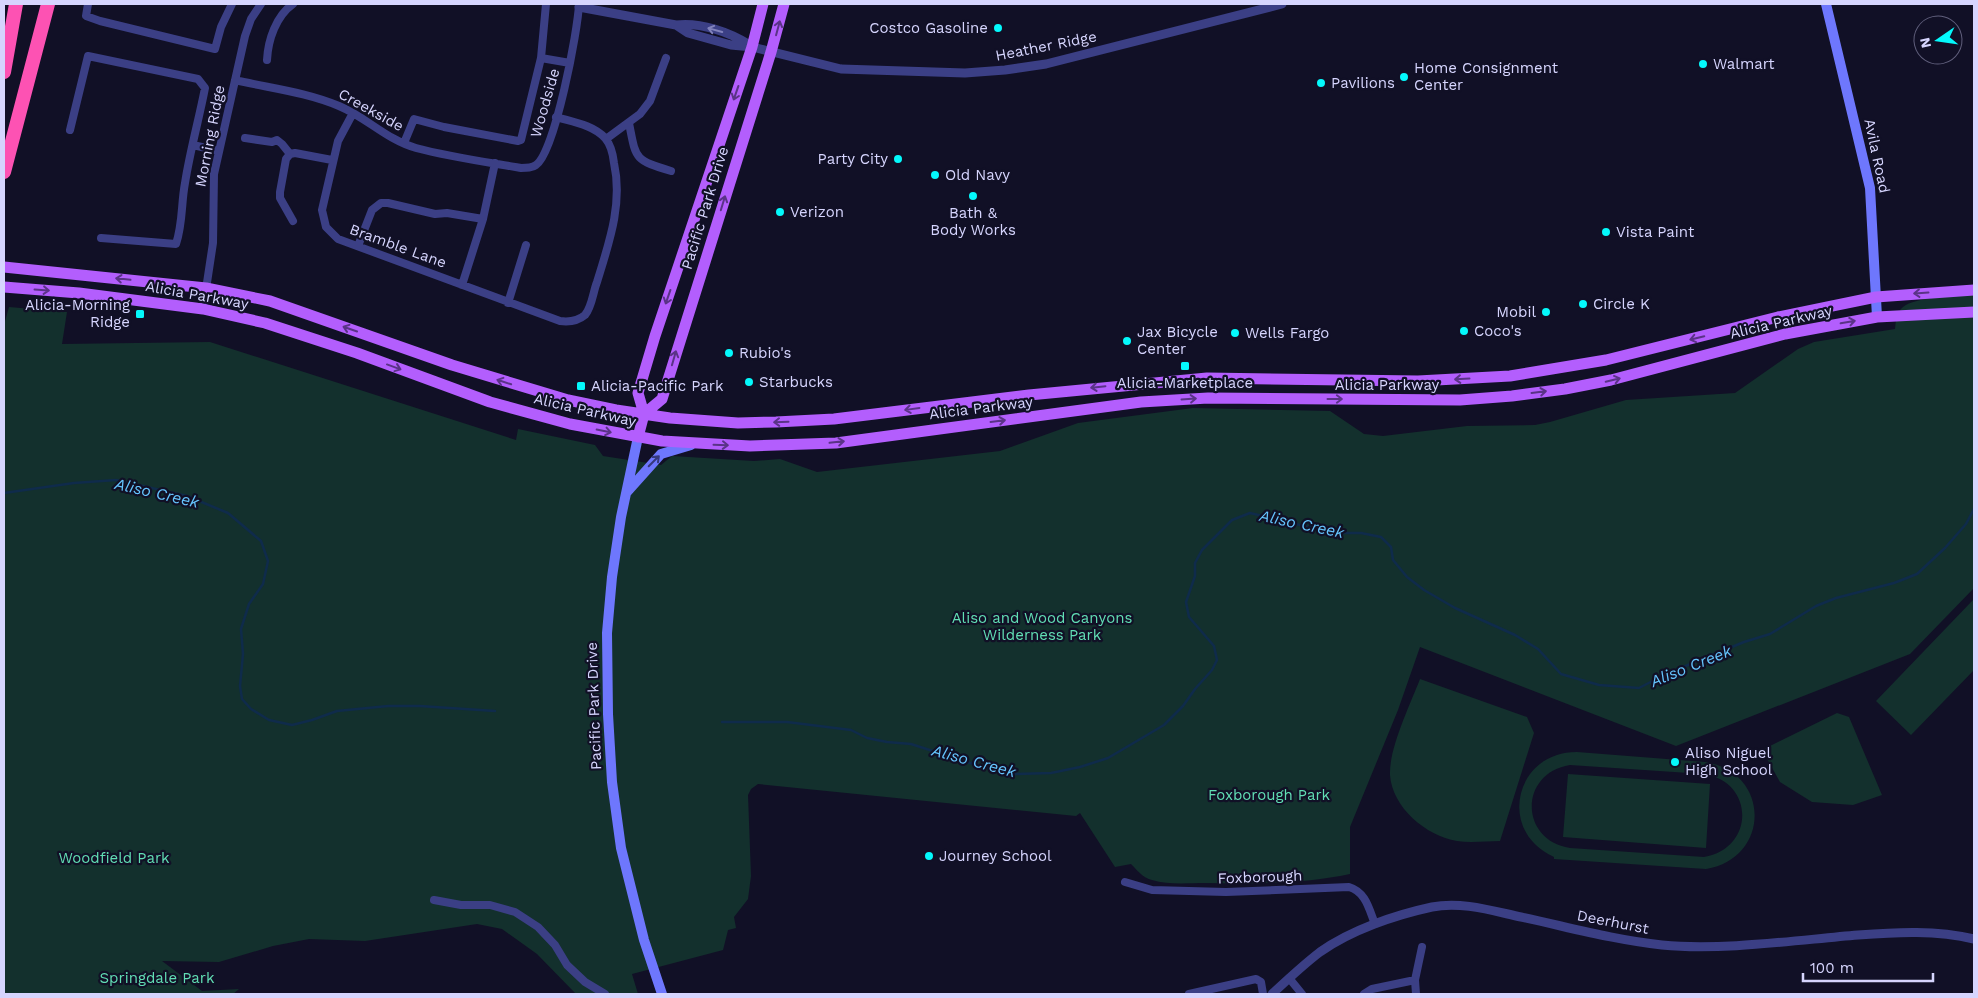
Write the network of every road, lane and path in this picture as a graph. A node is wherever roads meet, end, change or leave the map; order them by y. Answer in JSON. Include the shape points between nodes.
{"nodes":[{"id":1,"x":16,"y":4,"type":"edge"},
{"id":2,"x":39,"y":4,"type":"edge"},
{"id":3,"x":48,"y":4,"type":"edge"},
{"id":4,"x":88,"y":4,"type":"edge"},
{"id":5,"x":232,"y":4,"type":"edge"},
{"id":6,"x":260,"y":4,"type":"edge"},
{"id":7,"x":293,"y":4,"type":"edge"},
{"id":8,"x":546,"y":4,"type":"edge"},
{"id":9,"x":763,"y":4,"type":"edge"},
{"id":10,"x":784,"y":4,"type":"edge"},
{"id":11,"x":1282,"y":4,"type":"edge"},
{"id":12,"x":1826,"y":4,"type":"edge"},
{"id":13,"x":579,"y":6,"type":"edge"},
{"id":14,"x":752,"y":47,"type":"junction"},
{"id":15,"x":771,"y":52,"type":"junction"},
{"id":16,"x":541,"y":58,"type":"junction"},
{"id":17,"x":666,"y":58,"type":"dead end"},
{"id":18,"x":267,"y":60,"type":"dead end"},
{"id":19,"x":570,"y":64,"type":"junction"},
{"id":20,"x":4,"y":72,"type":"edge"},
{"id":21,"x":235,"y":80,"type":"junction"},
{"id":22,"x":20,"y":107,"type":"junction"},
{"id":23,"x":353,"y":113,"type":"junction"},
{"id":24,"x":556,"y":117,"type":"junction"},
{"id":25,"x":629,"y":123,"type":"junction"},
{"id":26,"x":70,"y":130,"type":"dead end"},
{"id":27,"x":246,"y":138,"type":"dead end"},
{"id":28,"x":606,"y":140,"type":"junction"},
{"id":29,"x":404,"y":143,"type":"junction"},
{"id":30,"x":193,"y":145,"type":"junction"},
{"id":31,"x":219,"y":151,"type":"junction"},
{"id":32,"x":290,"y":154,"type":"junction"},
{"id":33,"x":332,"y":160,"type":"junction"},
{"id":34,"x":495,"y":163,"type":"junction"},
{"id":35,"x":670,"y":171,"type":"dead end"},
{"id":36,"x":4,"y":172,"type":"edge"},
{"id":37,"x":483,"y":219,"type":"junction"},
{"id":38,"x":293,"y":221,"type":"dead end"},
{"id":39,"x":101,"y":238,"type":"dead end"},
{"id":40,"x":358,"y":246,"type":"junction"},
{"id":41,"x":526,"y":246,"type":"dead end"},
{"id":42,"x":4,"y":267,"type":"edge"},
{"id":43,"x":462,"y":285,"type":"junction"},
{"id":44,"x":4,"y":287,"type":"edge"},
{"id":45,"x":206,"y":288,"type":"junction"},
{"id":46,"x":1974,"y":290,"type":"edge"},
{"id":47,"x":1876,"y":297,"type":"junction"},
{"id":48,"x":508,"y":303,"type":"junction"},
{"id":49,"x":203,"y":309,"type":"junction"},
{"id":50,"x":1974,"y":312,"type":"edge"},
{"id":51,"x":1878,"y":317,"type":"junction"},
{"id":52,"x":644,"y":414,"type":"junction"},
{"id":53,"x":638,"y":437,"type":"junction"},
{"id":54,"x":693,"y":444,"type":"junction"},
{"id":55,"x":625,"y":494,"type":"junction"},
{"id":56,"x":1125,"y":882,"type":"dead end"},
{"id":57,"x":434,"y":900,"type":"dead end"},
{"id":58,"x":1375,"y":924,"type":"junction"},
{"id":59,"x":1974,"y":939,"type":"edge"},
{"id":60,"x":1422,"y":948,"type":"dead end"},
{"id":61,"x":1289,"y":978,"type":"junction"},
{"id":62,"x":1415,"y":980,"type":"junction"},
{"id":63,"x":605,"y":994,"type":"edge"},
{"id":64,"x":661,"y":994,"type":"edge"},
{"id":65,"x":1189,"y":994,"type":"edge"},
{"id":66,"x":1263,"y":994,"type":"edge"},
{"id":67,"x":1272,"y":994,"type":"edge"},
{"id":68,"x":1302,"y":994,"type":"edge"},
{"id":69,"x":1364,"y":994,"type":"edge"},
{"id":70,"x":1416,"y":994,"type":"edge"}],
"edges":[{"from":1,"to":20,"type":"highway"},
{"from":2,"to":22,"type":"highway"},
{"from":3,"to":22,"type":"highway"},
{"from":4,"to":5,"type":"street","via":[[86,16],[100,22],[216,49]]},
{"from":6,"to":21,"type":"street","name":"Morning Ridge","via":[[245,36]]},
{"from":7,"to":18,"type":"street","via":[[276,26],[268,45]]},
{"from":8,"to":16,"type":"street"},
{"from":9,"to":14,"type":"main road","name":"Pacific Park Drive"},
{"from":15,"to":10,"type":"main road","name":"Pacific Park Drive","one_way":true},
{"from":11,"to":15,"type":"street","name":"Heather Ridge","via":[[1046,64],[1005,70],[965,73],[841,69]]},
{"from":12,"to":47,"type":"main road","name":"Avila Road","via":[[1870,188]]},
{"from":13,"to":14,"type":"street","name":"Heather Ridge","via":[[676,25],[688,33],[731,45]]},
{"from":13,"to":19,"type":"street","name":"Woodside"},
{"from":14,"to":15,"type":"street","name":"Heather Ridge"},
{"from":14,"to":52,"type":"main road","name":"Pacific Park Drive","one_way":true,"via":[[655,336],[638,396]]},
{"from":52,"to":15,"type":"main road","name":"Pacific Park Drive","one_way":true,"via":[[662,399]]},
{"from":16,"to":19,"type":"street"},
{"from":16,"to":29,"type":"street","via":[[521,140],[444,128],[414,119]]},
{"from":17,"to":25,"type":"street","via":[[650,102]]},
{"from":19,"to":24,"type":"street","name":"Woodside"},
{"from":21,"to":23,"type":"street","name":"Creekside","via":[[318,98]]},
{"from":21,"to":31,"type":"street","name":"Morning Ridge"},
{"from":22,"to":36,"type":"highway"},
{"from":23,"to":29,"type":"street","name":"Creekside"},
{"from":23,"to":33,"type":"street","name":"Bramble Lane"},
{"from":24,"to":28,"type":"street","via":[[591,128]]},
{"from":24,"to":34,"type":"street","name":"Woodside","via":[[543,157],[537,165],[521,168]]},
{"from":25,"to":28,"type":"street"},
{"from":25,"to":35,"type":"street","via":[[637,155],[642,161]]},
{"from":26,"to":30,"type":"street","via":[[88,56],[198,79],[205,88]]},
{"from":27,"to":32,"type":"street","via":[[277,140]]},
{"from":28,"to":48,"type":"street","name":"Bramble Lane","via":[[615,168],[616,216],[588,310],[569,322]]},
{"from":29,"to":34,"type":"street","name":"Creekside"},
{"from":30,"to":31,"type":"street"},
{"from":30,"to":39,"type":"street","via":[[176,244]]},
{"from":31,"to":45,"type":"street","name":"Morning Ridge","via":[[214,174],[214,243]]},
{"from":32,"to":33,"type":"street"},
{"from":32,"to":38,"type":"street","via":[[286,159],[280,198]]},
{"from":33,"to":40,"type":"street","name":"Bramble Lane","via":[[322,210],[326,227],[338,239]]},
{"from":34,"to":37,"type":"street"},
{"from":37,"to":40,"type":"street","via":[[381,203],[372,210]]},
{"from":37,"to":43,"type":"street"},
{"from":40,"to":43,"type":"street","name":"Bramble Lane"},
{"from":41,"to":48,"type":"street"},
{"from":45,"to":42,"type":"main road","name":"Alicia Parkway","one_way":true},
{"from":43,"to":48,"type":"street","name":"Bramble Lane"},
{"from":44,"to":49,"type":"main road","name":"Alicia Parkway","one_way":true},
{"from":45,"to":49,"type":"street","name":"Morning Ridge"},
{"from":52,"to":45,"type":"main road","name":"Alicia Parkway","one_way":true,"via":[[568,400],[511,384],[270,301]]},
{"from":46,"to":47,"type":"main road","name":"Alicia Parkway","one_way":true},
{"from":47,"to":51,"type":"main road","name":"Avila Road"},
{"from":47,"to":52,"type":"main road","name":"Alicia Parkway","one_way":true,"via":[[1778,317],[1606,360],[1510,376],[1418,381],[1207,378],[1029,394],[834,419],[785,422],[720,422]]},
{"from":49,"to":53,"type":"main road","name":"Alicia Parkway","one_way":true,"via":[[265,323],[490,402],[570,424]]},
{"from":50,"to":51,"type":"main road","name":"Alicia Parkway"},
{"from":54,"to":51,"type":"main road","name":"Alicia Parkway","one_way":true,"via":[[779,446],[836,443],[1141,402],[1208,398],[1460,400],[1512,396],[1610,380],[1785,334]]},
{"from":52,"to":53,"type":"main road","name":"Pacific Park Drive"},
{"from":53,"to":54,"type":"main road","name":"Alicia Parkway"},
{"from":53,"to":55,"type":"main road","name":"Pacific Park Drive"},
{"from":55,"to":54,"type":"main road","one_way":true,"via":[[661,454]]},
{"from":55,"to":64,"type":"main road","name":"Pacific Park Drive","via":[[607,633],[612,782],[629,885]]},
{"from":56,"to":58,"type":"street","name":"Foxborough","via":[[1152,890],[1226,892],[1349,887],[1364,897]]},
{"from":57,"to":63,"type":"street","via":[[461,905],[490,905],[515,912],[538,927],[555,945],[567,965]]},
{"from":58,"to":59,"type":"street","name":"Deerhurst","via":[[1432,907],[1451,905],[1478,907],[1670,946],[1732,945],[1895,932],[1940,933]]},
{"from":58,"to":61,"type":"street","name":"Deerhurst","via":[[1321,952]]},
{"from":60,"to":62,"type":"street"},
{"from":61,"to":67,"type":"street","name":"Deerhurst"},
{"from":61,"to":68,"type":"street"},
{"from":62,"to":69,"type":"street","via":[[1372,989]]},
{"from":62,"to":70,"type":"street"},
{"from":65,"to":66,"type":"street","via":[[1256,979],[1261,982]]}]}
